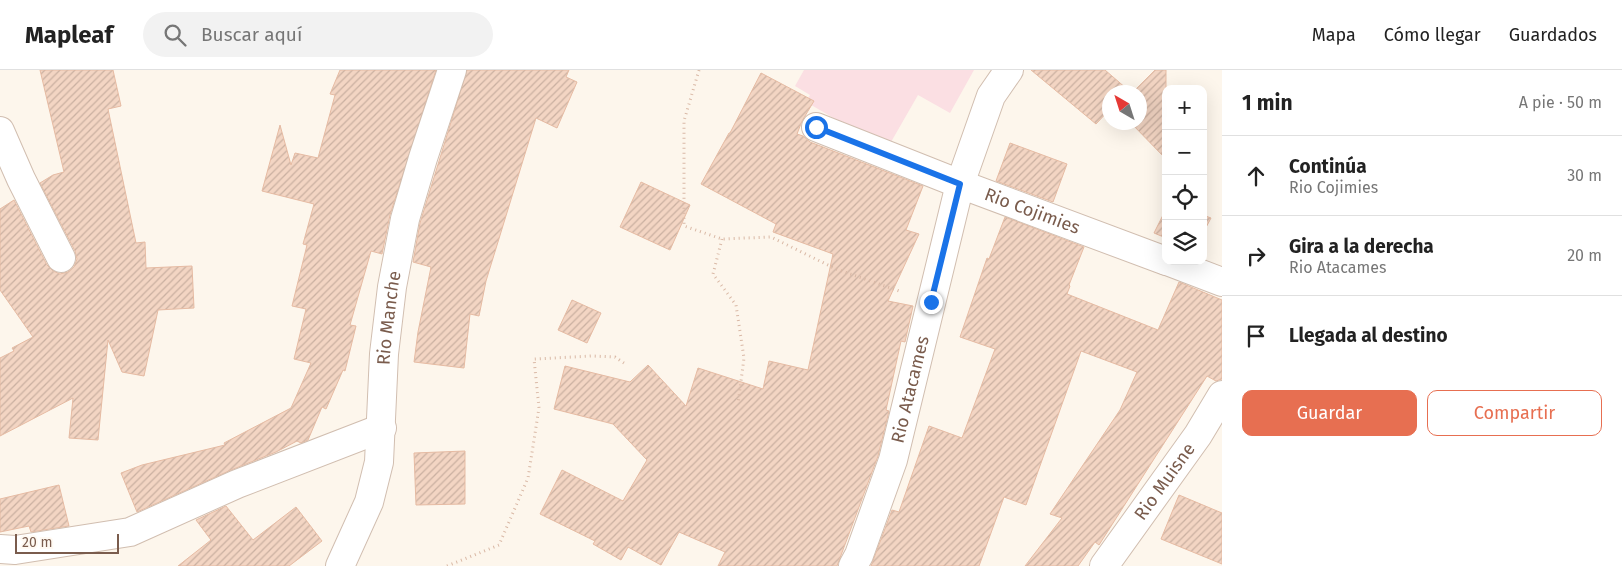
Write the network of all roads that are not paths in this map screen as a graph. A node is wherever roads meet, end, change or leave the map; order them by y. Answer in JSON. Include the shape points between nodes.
{"nodes":[{"id":1,"x":452,"y":70,"type":"edge"},
{"id":2,"x":1009,"y":70,"type":"edge"},
{"id":3,"x":816,"y":127,"type":"dead end"},
{"id":4,"x":0,"y":131,"type":"edge"},
{"id":5,"x":960,"y":184,"type":"junction"},
{"id":6,"x":61,"y":258,"type":"dead end"},
{"id":7,"x":1162,"y":260,"type":"edge"},
{"id":8,"x":1177,"y":265,"type":"edge"},
{"id":9,"x":1222,"y":282,"type":"edge"},
{"id":10,"x":1222,"y":396,"type":"edge"},
{"id":11,"x":382,"y":428,"type":"junction"},
{"id":12,"x":0,"y":548,"type":"edge"},
{"id":13,"x":340,"y":566,"type":"edge"},
{"id":14,"x":853,"y":566,"type":"edge"},
{"id":15,"x":1104,"y":566,"type":"edge"}],
"edges":[{"from":1,"to":11,"type":"street","name":"Rio Manche","via":[[405,219],[384,354]]},
{"from":2,"to":5,"type":"street","name":"Rio Atacames","via":[[991,96]]},
{"from":3,"to":5,"type":"street","name":"Rio Cojimies"},
{"from":4,"to":6,"type":"street"},
{"from":5,"to":7,"type":"street","name":"Rio Cojimies"},
{"from":5,"to":14,"type":"street","name":"Rio Atacames","via":[[893,460]]},
{"from":8,"to":9,"type":"street","name":"Rio Cojimies"},
{"from":10,"to":15,"type":"street","name":"Rio Muisne","via":[[1198,435]]},
{"from":11,"to":12,"type":"street","via":[[237,484],[130,532],[14,550]]},
{"from":11,"to":13,"type":"street","name":"Rio Manche","via":[[379,462],[369,502]]}]}
